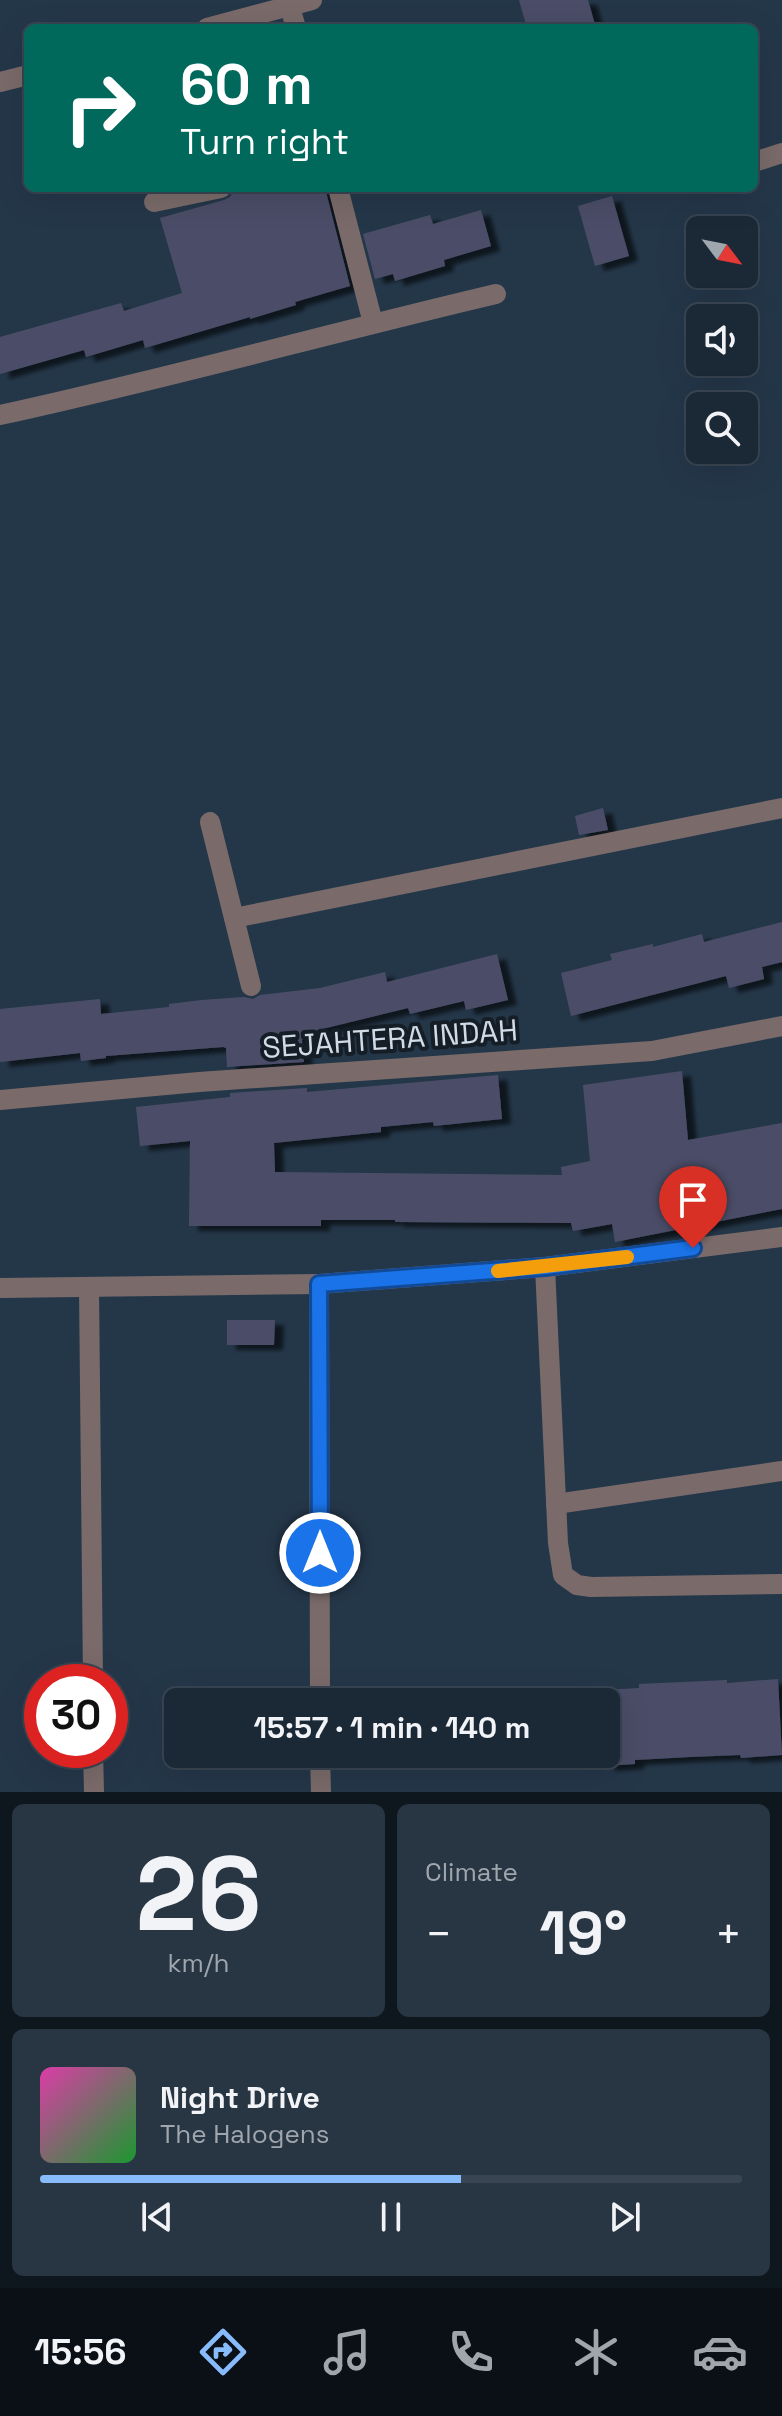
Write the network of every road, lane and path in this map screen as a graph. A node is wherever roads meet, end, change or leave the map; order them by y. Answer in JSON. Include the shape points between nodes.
{"nodes":[{"id":1,"x":312,"y":0,"type":"edge"},
{"id":2,"x":290,"y":7,"type":"junction"},
{"id":3,"x":223,"y":24,"type":"edge"},
{"id":4,"x":295,"y":24,"type":"edge"},
{"id":5,"x":24,"y":76,"type":"edge"},
{"id":6,"x":0,"y":82,"type":"edge"},
{"id":7,"x":782,"y":153,"type":"edge"},
{"id":8,"x":758,"y":161,"type":"edge"},
{"id":9,"x":202,"y":192,"type":"edge"},
{"id":10,"x":339,"y":192,"type":"edge"},
{"id":11,"x":154,"y":202,"type":"dead end"},
{"id":12,"x":496,"y":294,"type":"dead end"},
{"id":13,"x":373,"y":323,"type":"junction"},
{"id":14,"x":0,"y":415,"type":"edge"},
{"id":15,"x":782,"y":808,"type":"edge"},
{"id":16,"x":210,"y":822,"type":"dead end"},
{"id":17,"x":234,"y":918,"type":"junction"},
{"id":18,"x":251,"y":986,"type":"dead end"},
{"id":19,"x":782,"y":1026,"type":"edge"},
{"id":20,"x":0,"y":1100,"type":"edge"},
{"id":21,"x":782,"y":1237,"type":"edge"},
{"id":22,"x":545,"y":1267,"type":"junction"},
{"id":23,"x":319,"y":1284,"type":"junction"},
{"id":24,"x":89,"y":1287,"type":"junction"},
{"id":25,"x":0,"y":1288,"type":"edge"},
{"id":26,"x":782,"y":1471,"type":"edge"},
{"id":27,"x":556,"y":1504,"type":"junction"},
{"id":28,"x":782,"y":1584,"type":"edge"},
{"id":29,"x":93,"y":1664,"type":"edge"},
{"id":30,"x":320,"y":1688,"type":"edge"},
{"id":31,"x":93,"y":1768,"type":"edge"},
{"id":32,"x":320,"y":1768,"type":"edge"},
{"id":33,"x":94,"y":1792,"type":"edge"},
{"id":34,"x":321,"y":1792,"type":"edge"}],
"edges":[{"from":1,"to":2,"type":"street"},
{"from":2,"to":3,"type":"street"},
{"from":2,"to":4,"type":"street"},
{"from":5,"to":6,"type":"street"},
{"from":7,"to":8,"type":"street"},
{"from":9,"to":11,"type":"street"},
{"from":10,"to":13,"type":"street"},
{"from":12,"to":13,"type":"street"},
{"from":13,"to":14,"type":"street"},
{"from":15,"to":17,"type":"street"},
{"from":16,"to":17,"type":"street"},
{"from":17,"to":18,"type":"street"},
{"from":19,"to":20,"type":"street","name":"SEJAHTERA INDAH","via":[[652,1051]]},
{"from":21,"to":22,"type":"street"},
{"from":22,"to":23,"type":"street"},
{"from":22,"to":27,"type":"street"},
{"from":23,"to":24,"type":"street"},
{"from":23,"to":30,"type":"street"},
{"from":24,"to":25,"type":"street"},
{"from":24,"to":29,"type":"street"},
{"from":26,"to":27,"type":"street"},
{"from":27,"to":28,"type":"street","via":[[563,1575],[577,1585]]},
{"from":31,"to":33,"type":"street"},
{"from":32,"to":34,"type":"street"}]}
